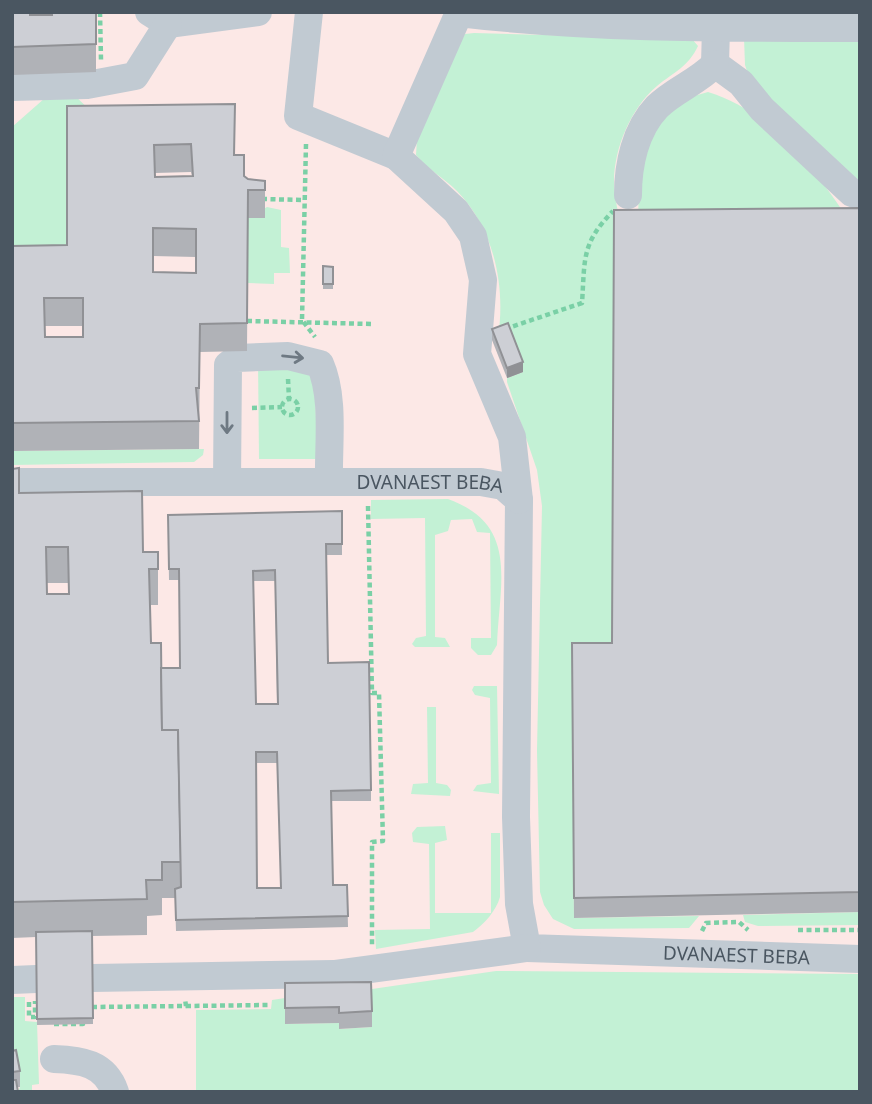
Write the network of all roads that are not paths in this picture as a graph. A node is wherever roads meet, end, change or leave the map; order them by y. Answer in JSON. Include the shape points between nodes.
{"nodes":[{"id":1,"x":258,"y":12,"type":"edge"},
{"id":2,"x":309,"y":12,"type":"edge"},
{"id":3,"x":435,"y":12,"type":"edge"},
{"id":4,"x":459,"y":13,"type":"edge"},
{"id":5,"x":158,"y":18,"type":"edge"},
{"id":6,"x":716,"y":28,"type":"junction"},
{"id":7,"x":860,"y":28,"type":"edge"},
{"id":8,"x":715,"y":64,"type":"junction"},
{"id":9,"x":12,"y":87,"type":"edge"},
{"id":10,"x":396,"y":156,"type":"junction"},
{"id":11,"x":628,"y":195,"type":"road end"},
{"id":12,"x":860,"y":197,"type":"edge"},
{"id":13,"x":227,"y":481,"type":"junction"},
{"id":14,"x":12,"y":482,"type":"edge"},
{"id":15,"x":329,"y":482,"type":"junction"},
{"id":16,"x":519,"y":500,"type":"junction"},
{"id":17,"x":527,"y":947,"type":"junction"},
{"id":18,"x":860,"y":959,"type":"edge"},
{"id":19,"x":92,"y":978,"type":"edge"},
{"id":20,"x":54,"y":1059,"type":"dead end"},
{"id":21,"x":115,"y":1092,"type":"edge"}],
"edges":[{"from":1,"to":5,"type":"street"},
{"from":2,"to":10,"type":"street","via":[[298,116]]},
{"from":3,"to":4,"type":"street"},
{"from":4,"to":6,"type":"street","via":[[526,21]]},
{"from":4,"to":10,"type":"street"},
{"from":5,"to":9,"type":"street","via":[[135,76]]},
{"from":6,"to":7,"type":"street"},
{"from":6,"to":8,"type":"street"},
{"from":8,"to":11,"type":"street","via":[[649,117],[632,153]]},
{"from":8,"to":12,"type":"street","via":[[741,83],[762,108]]},
{"from":10,"to":16,"type":"street","via":[[456,211],[473,236],[483,280],[477,354],[512,437]]},
{"from":13,"to":14,"type":"street","name":"DVANAEST BEBA"},
{"from":13,"to":15,"type":"street","name":"DVANAEST BEBA"},
{"from":13,"to":15,"type":"street","via":[[228,365],[237,358],[288,356],[320,364],[328,400]]},
{"from":15,"to":16,"type":"street","name":"DVANAEST BEBA","via":[[481,482],[503,486]]},
{"from":16,"to":17,"type":"street","name":"DVANAEST BEBA","via":[[516,817],[519,904]]},
{"from":17,"to":18,"type":"street","name":"DVANAEST BEBA"},
{"from":17,"to":19,"type":"street","name":"DVANAEST BEBA","via":[[372,971],[276,977]]},
{"from":20,"to":21,"type":"street","via":[[80,1060],[98,1067]]}]}
